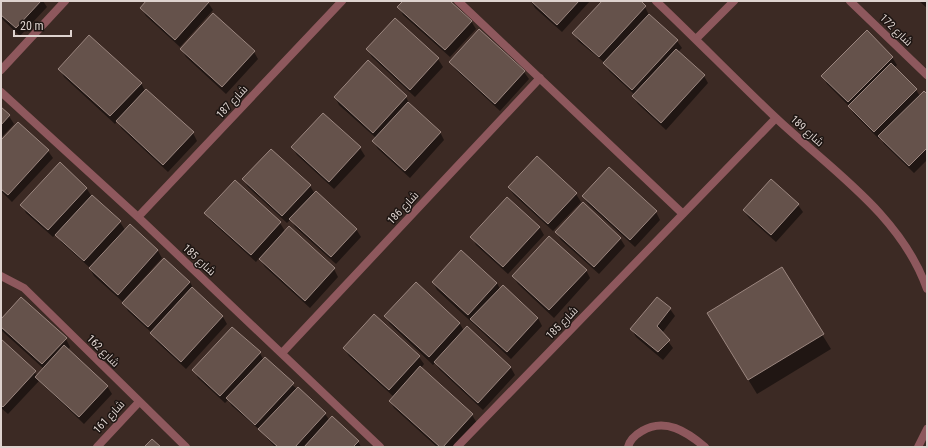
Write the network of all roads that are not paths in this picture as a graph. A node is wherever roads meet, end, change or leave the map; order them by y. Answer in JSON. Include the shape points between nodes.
{"nodes":[{"id":1,"x":65,"y":1,"type":"edge"},
{"id":2,"x":342,"y":1,"type":"edge"},
{"id":3,"x":458,"y":1,"type":"edge"},
{"id":4,"x":656,"y":1,"type":"edge"},
{"id":5,"x":734,"y":1,"type":"edge"},
{"id":6,"x":850,"y":1,"type":"edge"},
{"id":7,"x":696,"y":39,"type":"junction"},
{"id":8,"x":1,"y":70,"type":"edge"},
{"id":9,"x":927,"y":75,"type":"edge"},
{"id":10,"x":540,"y":78,"type":"junction"},
{"id":11,"x":1,"y":92,"type":"edge"},
{"id":12,"x":776,"y":118,"type":"junction"},
{"id":13,"x":683,"y":214,"type":"junction"},
{"id":14,"x":138,"y":217,"type":"junction"},
{"id":15,"x":1,"y":276,"type":"edge"},
{"id":16,"x":927,"y":289,"type":"edge"},
{"id":17,"x":282,"y":353,"type":"junction"},
{"id":18,"x":139,"y":402,"type":"junction"},
{"id":19,"x":927,"y":429,"type":"edge"},
{"id":20,"x":96,"y":447,"type":"edge"},
{"id":21,"x":186,"y":447,"type":"edge"},
{"id":22,"x":380,"y":447,"type":"edge"},
{"id":23,"x":457,"y":447,"type":"edge"},
{"id":24,"x":628,"y":447,"type":"edge"},
{"id":25,"x":705,"y":447,"type":"edge"},
{"id":26,"x":918,"y":447,"type":"edge"}],
"edges":[{"from":1,"to":8,"type":"street"},
{"from":2,"to":14,"type":"street","name":"شارع 187"},
{"from":3,"to":10,"type":"street"},
{"from":4,"to":7,"type":"street","name":"شارع 189"},
{"from":5,"to":7,"type":"street"},
{"from":6,"to":9,"type":"street","name":"شارع 172"},
{"from":7,"to":12,"type":"street","name":"شارع 189"},
{"from":10,"to":13,"type":"street"},
{"from":10,"to":17,"type":"street","name":"شارع 186"},
{"from":11,"to":14,"type":"street","name":"شارع 185"},
{"from":12,"to":13,"type":"street","name":"شارع 185"},
{"from":12,"to":16,"type":"street","name":"شارع 189","via":[[888,222],[920,269]]},
{"from":13,"to":23,"type":"street","name":"شارع 185"},
{"from":14,"to":17,"type":"street","name":"شارع 185"},
{"from":15,"to":18,"type":"street","name":"شارع 162","via":[[24,288]]},
{"from":17,"to":22,"type":"street","name":"شارع 185"},
{"from":18,"to":20,"type":"street","name":"شارع 161"},
{"from":18,"to":21,"type":"street","name":"شارع 162"},
{"from":19,"to":26,"type":"street"},
{"from":24,"to":25,"type":"street","via":[[638,433],[660,424],[692,436]]}]}
